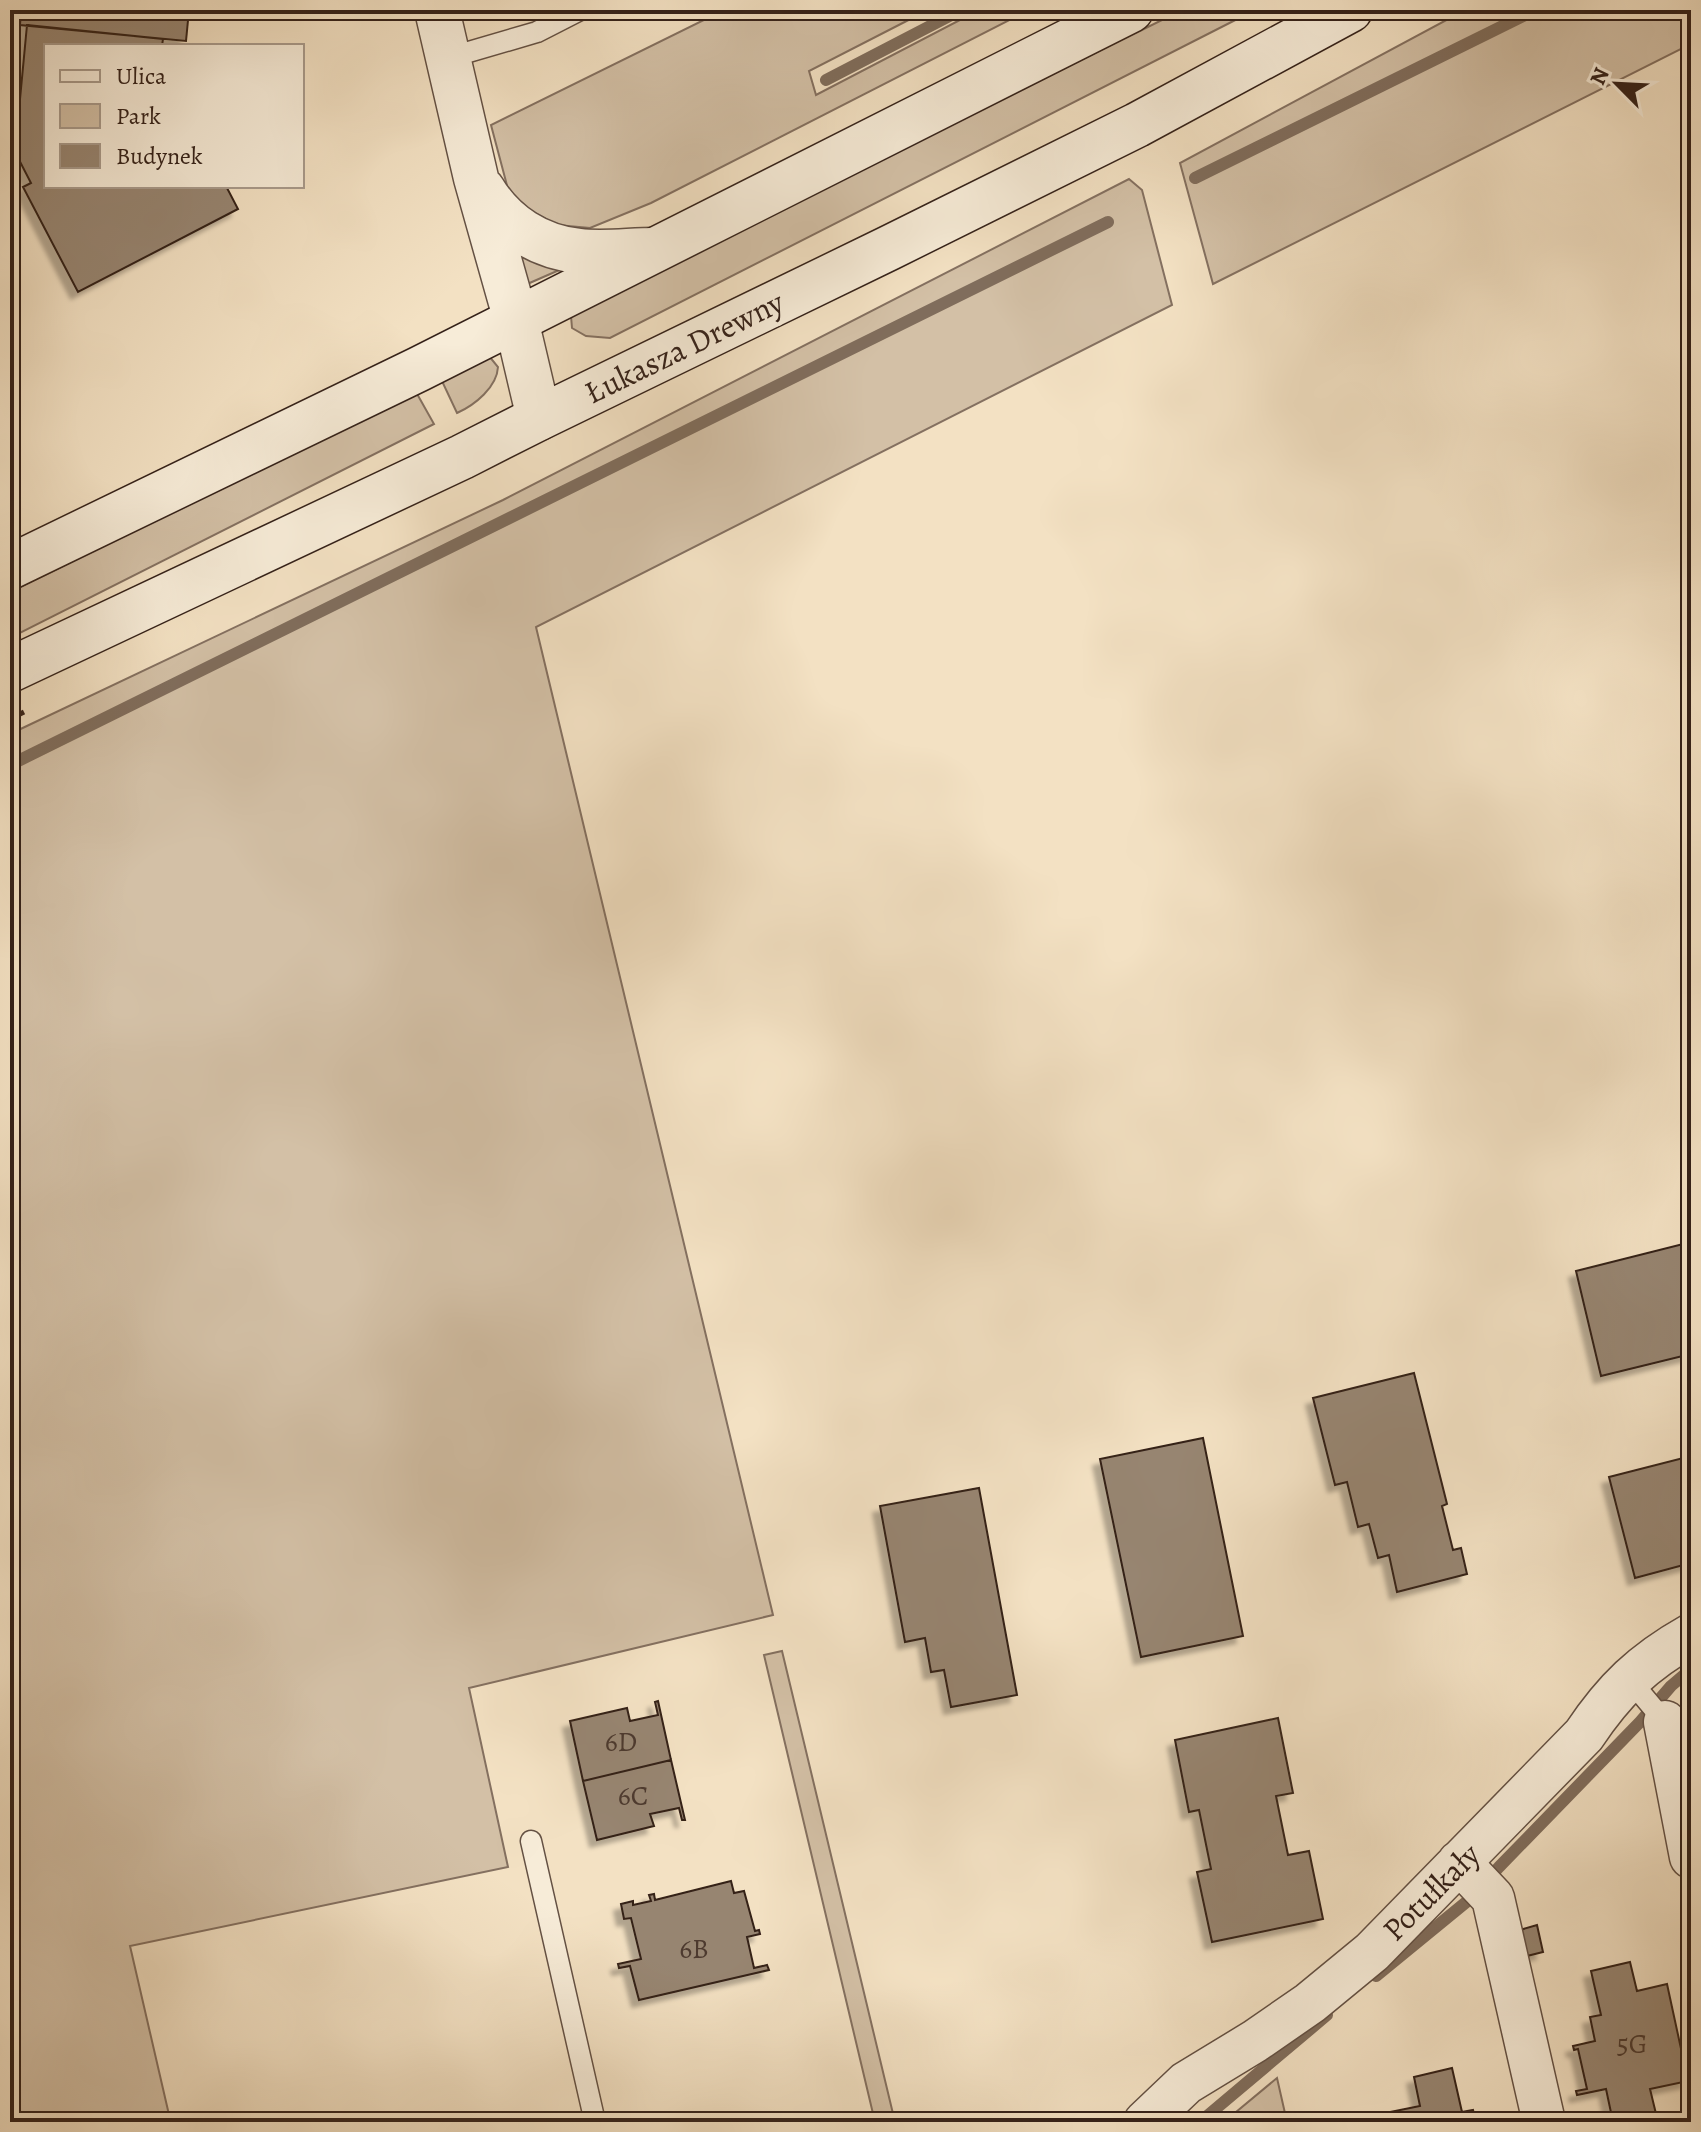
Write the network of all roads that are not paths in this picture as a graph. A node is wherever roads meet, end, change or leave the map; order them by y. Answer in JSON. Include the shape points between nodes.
{"nodes":[{"id":1,"x":437,"y":10,"type":"edge"},
{"id":2,"x":580,"y":10,"type":"edge"},
{"id":3,"x":1131,"y":10,"type":"edge"},
{"id":4,"x":1350,"y":10,"type":"edge"},
{"id":5,"x":448,"y":58,"type":"junction"},
{"id":6,"x":476,"y":178,"type":"junction"},
{"id":7,"x":654,"y":250,"type":"junction"},
{"id":8,"x":516,"y":320,"type":"junction"},
{"id":9,"x":539,"y":418,"type":"junction"},
{"id":10,"x":10,"y":567,"type":"edge"},
{"id":11,"x":10,"y":670,"type":"edge"},
{"id":12,"x":1691,"y":1635,"type":"edge"},
{"id":13,"x":1645,"y":1698,"type":"junction"},
{"id":14,"x":531,"y":1841,"type":"dead end"},
{"id":15,"x":1691,"y":1857,"type":"edge"},
{"id":16,"x":1474,"y":1878,"type":"junction"},
{"id":17,"x":595,"y":2122,"type":"edge"},
{"id":18,"x":1145,"y":2122,"type":"edge"},
{"id":19,"x":1544,"y":2122,"type":"edge"}],
"edges":[{"from":1,"to":5,"type":"main road"},
{"from":2,"to":5,"type":"lane","via":[[537,32]]},
{"from":3,"to":7,"type":"main road"},
{"from":4,"to":9,"type":"main road","name":"Łukasza Drewny","via":[[1123,132]]},
{"from":5,"to":6,"type":"main road"},
{"from":6,"to":7,"type":"main road","via":[[493,207],[517,230],[547,244],[579,252]]},
{"from":6,"to":8,"type":"main road"},
{"from":7,"to":8,"type":"main road"},
{"from":8,"to":9,"type":"main road"},
{"from":8,"to":10,"type":"main road"},
{"from":9,"to":11,"type":"main road","name":"Łukasza Drewny"},
{"from":12,"to":13,"type":"street","name":"Potułkały","via":[[1675,1644]]},
{"from":13,"to":15,"type":"street"},
{"from":13,"to":16,"type":"street","name":"Potułkały","via":[[1605,1704]]},
{"from":14,"to":17,"type":"lane"},
{"from":16,"to":18,"type":"street","name":"Potułkały","via":[[1310,2003],[1186,2083]]},
{"from":16,"to":19,"type":"street"}]}
